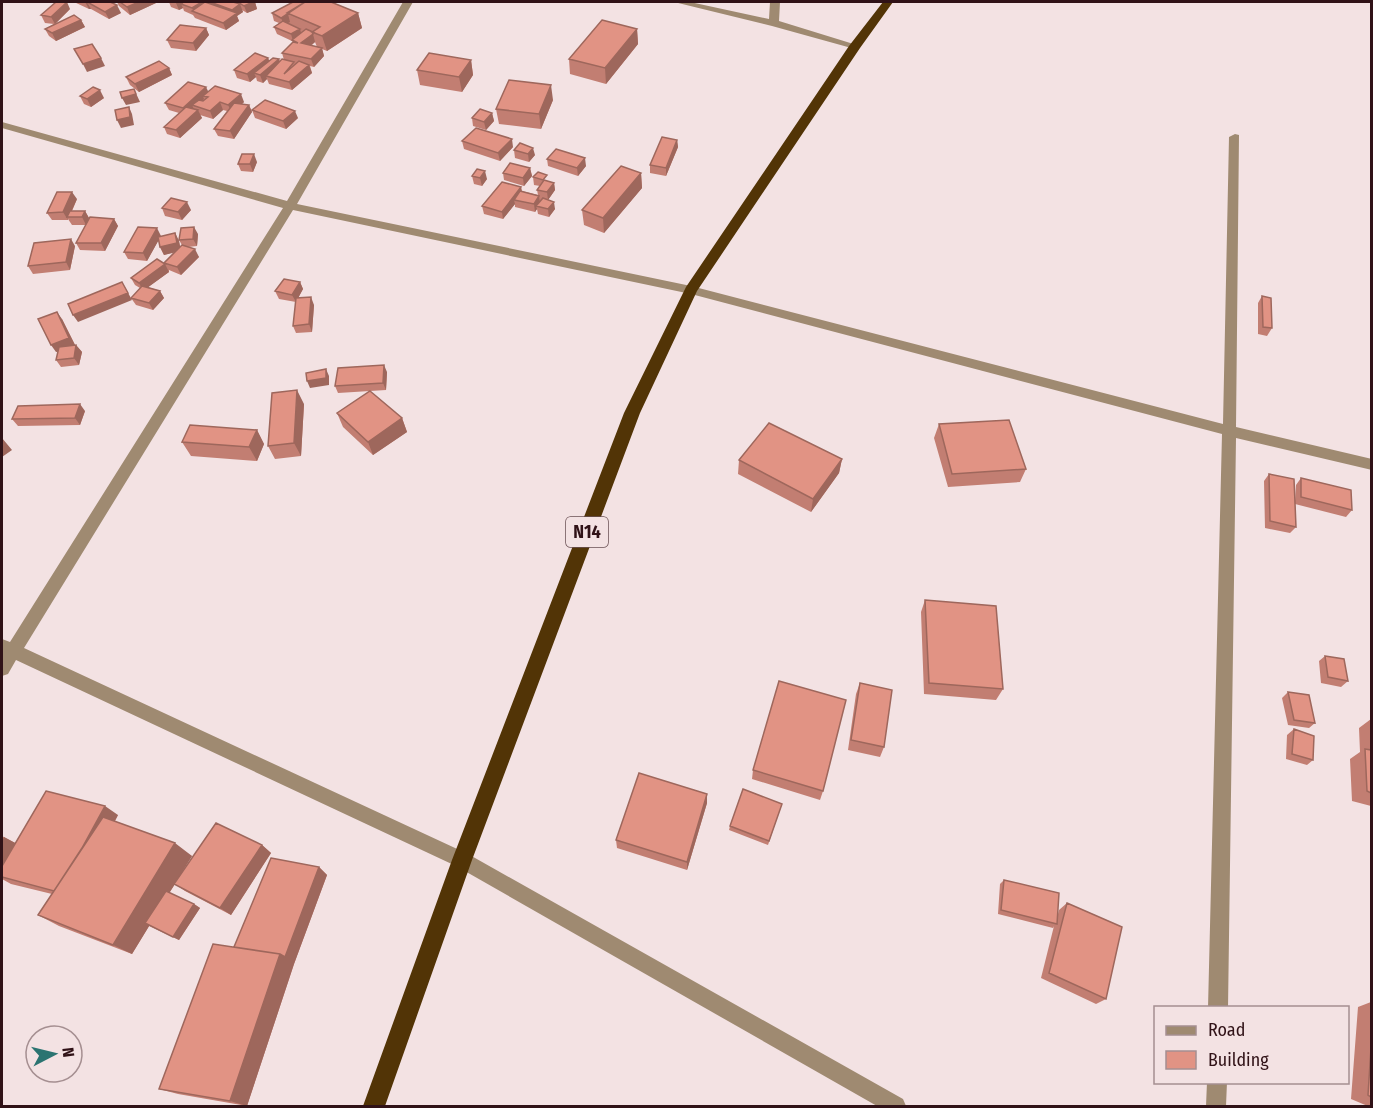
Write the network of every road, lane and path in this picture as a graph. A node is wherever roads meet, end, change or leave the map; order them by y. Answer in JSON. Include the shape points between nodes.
{"nodes":[{"id":1,"x":408,"y":2,"type":"edge"},
{"id":2,"x":679,"y":2,"type":"edge"},
{"id":3,"x":775,"y":2,"type":"edge"},
{"id":4,"x":888,"y":2,"type":"edge"},
{"id":5,"x":774,"y":23,"type":"junction"},
{"id":6,"x":855,"y":46,"type":"junction"},
{"id":7,"x":2,"y":125,"type":"edge"},
{"id":8,"x":1235,"y":137,"type":"dead end"},
{"id":9,"x":290,"y":206,"type":"junction"},
{"id":10,"x":691,"y":290,"type":"junction"},
{"id":11,"x":1230,"y":431,"type":"junction"},
{"id":12,"x":1371,"y":465,"type":"edge"},
{"id":13,"x":7,"y":649,"type":"edge"},
{"id":14,"x":2,"y":669,"type":"edge"},
{"id":15,"x":462,"y":860,"type":"junction"},
{"id":16,"x":1218,"y":1006,"type":"edge"},
{"id":17,"x":1217,"y":1084,"type":"edge"},
{"id":18,"x":374,"y":1107,"type":"edge"},
{"id":19,"x":896,"y":1107,"type":"edge"},
{"id":20,"x":1216,"y":1107,"type":"edge"}],
"edges":[{"from":1,"to":9,"type":"street"},
{"from":2,"to":5,"type":"street"},
{"from":3,"to":5,"type":"street"},
{"from":4,"to":6,"type":"highway","number":"N14"},
{"from":5,"to":6,"type":"street"},
{"from":6,"to":10,"type":"highway","number":"N14"},
{"from":7,"to":9,"type":"street"},
{"from":8,"to":11,"type":"street"},
{"from":9,"to":10,"type":"street"},
{"from":9,"to":13,"type":"street"},
{"from":10,"to":11,"type":"street"},
{"from":10,"to":15,"type":"highway","number":"N14","via":[[632,413]]},
{"from":11,"to":12,"type":"street"},
{"from":11,"to":16,"type":"street"},
{"from":13,"to":14,"type":"street"},
{"from":13,"to":15,"type":"street"},
{"from":15,"to":18,"type":"highway","number":"N14"},
{"from":15,"to":19,"type":"street"},
{"from":17,"to":20,"type":"street"}]}
